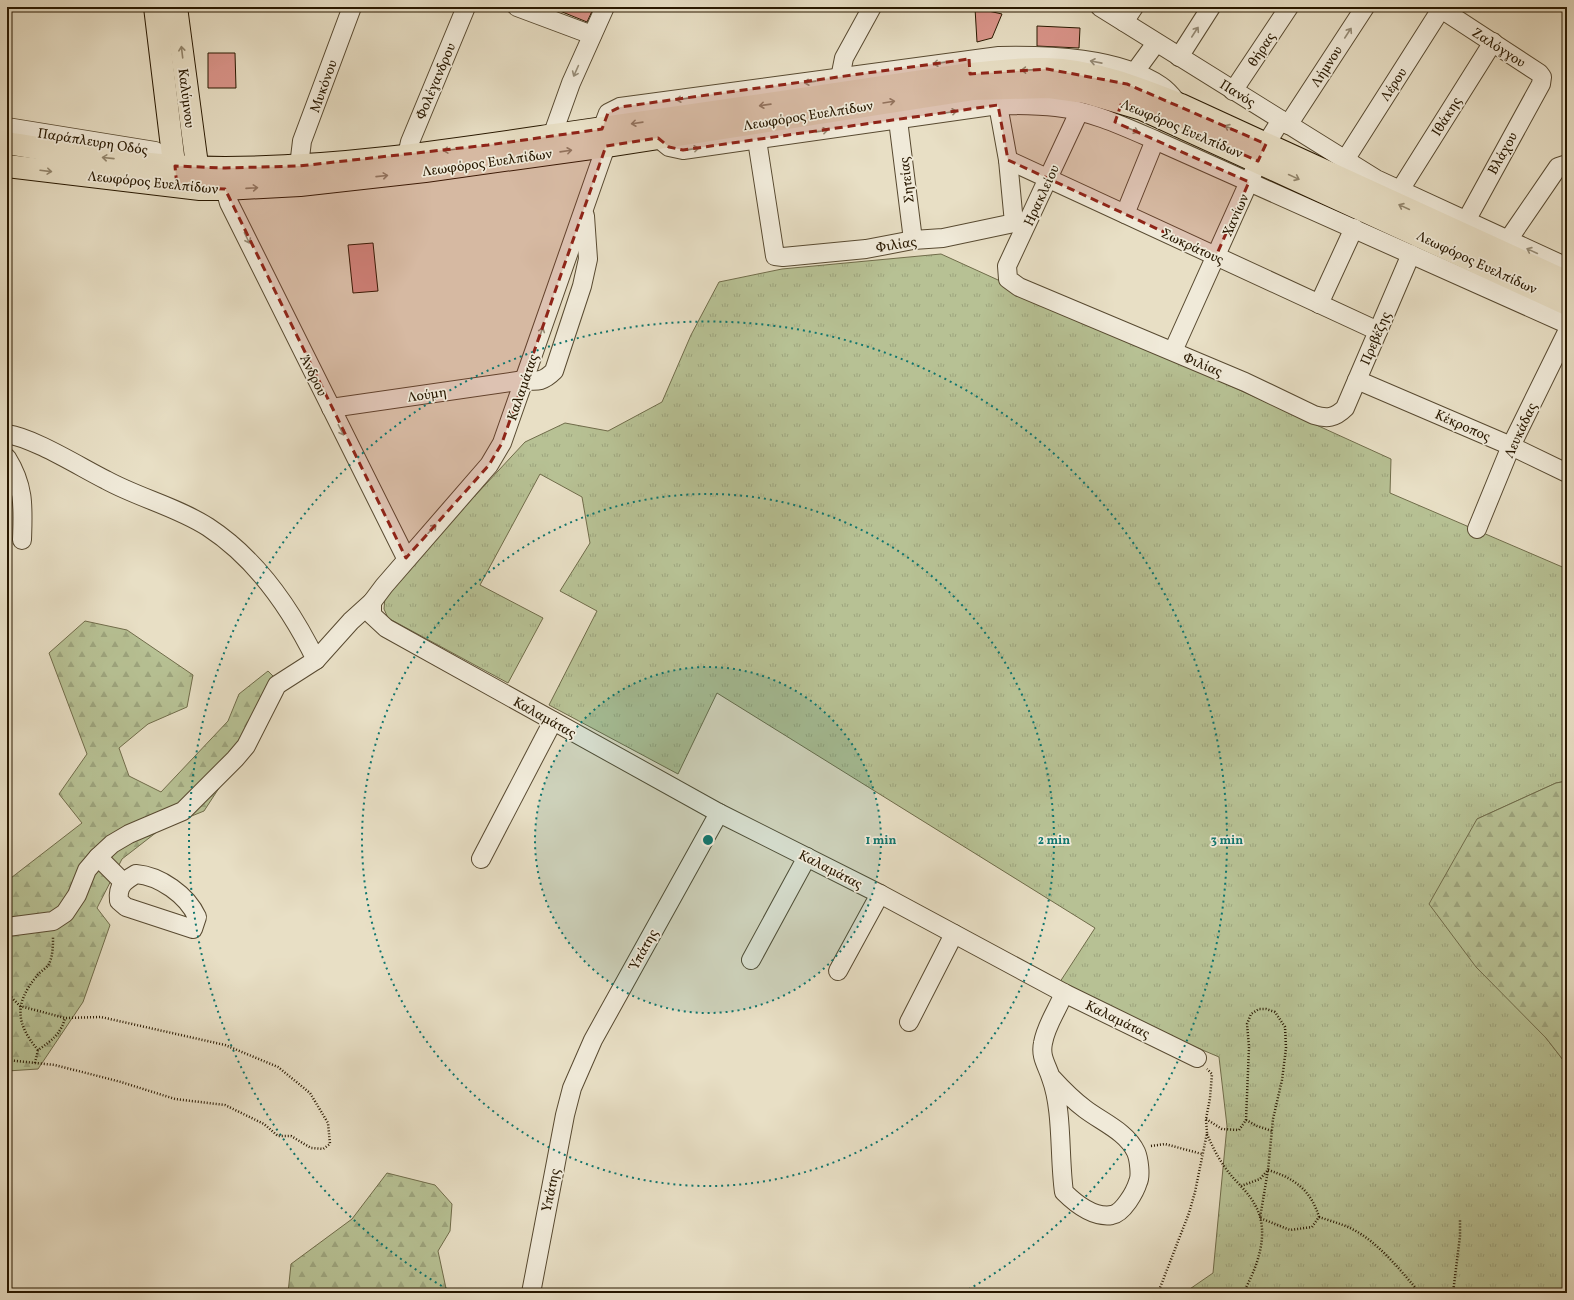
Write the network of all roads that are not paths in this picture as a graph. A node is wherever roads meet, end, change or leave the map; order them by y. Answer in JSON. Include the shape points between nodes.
{"nodes":[{"id":1,"x":155,"y":7,"type":"edge"},
{"id":2,"x":176,"y":7,"type":"edge"},
{"id":3,"x":352,"y":7,"type":"edge"},
{"id":4,"x":466,"y":7,"type":"edge"},
{"id":5,"x":517,"y":7,"type":"edge"},
{"id":6,"x":605,"y":7,"type":"edge"},
{"id":7,"x":872,"y":7,"type":"edge"},
{"id":8,"x":1100,"y":7,"type":"edge"},
{"id":9,"x":1134,"y":7,"type":"edge"},
{"id":10,"x":1211,"y":7,"type":"edge"},
{"id":11,"x":1289,"y":7,"type":"edge"},
{"id":12,"x":1364,"y":7,"type":"edge"},
{"id":13,"x":1440,"y":8,"type":"edge"},
{"id":14,"x":1124,"y":22,"type":"junction"},
{"id":15,"x":592,"y":36,"type":"junction"},
{"id":16,"x":1493,"y":42,"type":"junction"},
{"id":17,"x":1156,"y":43,"type":"junction"},
{"id":18,"x":1179,"y":57,"type":"junction"},
{"id":19,"x":970,"y":67,"type":"junction"},
{"id":20,"x":1134,"y":73,"type":"junction"},
{"id":21,"x":1540,"y":73,"type":"joint"},
{"id":22,"x":840,"y":78,"type":"junction"},
{"id":23,"x":1234,"y":91,"type":"junction"},
{"id":24,"x":1122,"y":102,"type":"junction"},
{"id":25,"x":998,"y":105,"type":"junction"},
{"id":26,"x":1181,"y":105,"type":"junction"},
{"id":27,"x":1079,"y":112,"type":"junction"},
{"id":28,"x":898,"y":120,"type":"junction"},
{"id":29,"x":1282,"y":121,"type":"junction"},
{"id":30,"x":1115,"y":122,"type":"junction"},
{"id":31,"x":7,"y":127,"type":"edge"},
{"id":32,"x":552,"y":136,"type":"junction"},
{"id":33,"x":604,"y":137,"type":"junction"},
{"id":34,"x":658,"y":138,"type":"junction"},
{"id":35,"x":757,"y":140,"type":"junction"},
{"id":36,"x":1155,"y":140,"type":"junction"},
{"id":37,"x":7,"y":143,"type":"edge"},
{"id":38,"x":1262,"y":152,"type":"junction"},
{"id":39,"x":407,"y":155,"type":"junction"},
{"id":40,"x":1008,"y":160,"type":"junction"},
{"id":41,"x":1345,"y":160,"type":"junction"},
{"id":42,"x":1567,"y":164,"type":"edge"},
{"id":43,"x":7,"y":166,"type":"edge"},
{"id":44,"x":175,"y":166,"type":"junction"},
{"id":45,"x":299,"y":166,"type":"junction"},
{"id":46,"x":198,"y":167,"type":"junction"},
{"id":47,"x":1048,"y":179,"type":"junction"},
{"id":48,"x":1249,"y":182,"type":"junction"},
{"id":49,"x":1371,"y":185,"type":"junction"},
{"id":50,"x":177,"y":187,"type":"junction"},
{"id":51,"x":200,"y":189,"type":"junction"},
{"id":52,"x":225,"y":189,"type":"junction"},
{"id":53,"x":1400,"y":190,"type":"junction"},
{"id":54,"x":1326,"y":192,"type":"junction"},
{"id":55,"x":584,"y":208,"type":"junction"},
{"id":56,"x":1125,"y":214,"type":"junction"},
{"id":57,"x":1020,"y":224,"type":"junction"},
{"id":58,"x":1347,"y":225,"type":"junction"},
{"id":59,"x":1462,"y":226,"type":"junction"},
{"id":60,"x":913,"y":240,"type":"junction"},
{"id":61,"x":1508,"y":240,"type":"junction"},
{"id":62,"x":1411,"y":254,"type":"junction"},
{"id":63,"x":1216,"y":256,"type":"junction"},
{"id":64,"x":1488,"y":267,"type":"junction"},
{"id":65,"x":1567,"y":267,"type":"edge"},
{"id":66,"x":1008,"y":279,"type":"joint"},
{"id":67,"x":1567,"y":282,"type":"edge"},
{"id":68,"x":1506,"y":297,"type":"junction"},
{"id":69,"x":1319,"y":304,"type":"junction"},
{"id":70,"x":1567,"y":304,"type":"edge"},
{"id":71,"x":1567,"y":324,"type":"edge"},
{"id":72,"x":1378,"y":331,"type":"junction"},
{"id":73,"x":1567,"y":332,"type":"edge"},
{"id":74,"x":1173,"y":351,"type":"junction"},
{"id":75,"x":524,"y":380,"type":"junction"},
{"id":76,"x":1357,"y":380,"type":"junction"},
{"id":77,"x":331,"y":408,"type":"junction"},
{"id":78,"x":1332,"y":417,"type":"joint"},
{"id":79,"x":7,"y":434,"type":"edge"},
{"id":80,"x":1511,"y":446,"type":"junction"},
{"id":81,"x":7,"y":458,"type":"edge"},
{"id":82,"x":1567,"y":473,"type":"edge"},
{"id":83,"x":1478,"y":529,"type":"dead end"},
{"id":84,"x":22,"y":540,"type":"dead end"},
{"id":85,"x":406,"y":558,"type":"junction"},
{"id":86,"x":372,"y":602,"type":"junction"},
{"id":87,"x":316,"y":660,"type":"junction"},
{"id":88,"x":553,"y":721,"type":"junction"},
{"id":89,"x":719,"y":814,"type":"junction"},
{"id":90,"x":98,"y":857,"type":"junction"},
{"id":91,"x":807,"y":857,"type":"junction"},
{"id":92,"x":481,"y":860,"type":"dead end"},
{"id":93,"x":123,"y":882,"type":"dead end"},
{"id":94,"x":880,"y":894,"type":"junction"},
{"id":95,"x":7,"y":927,"type":"edge"},
{"id":96,"x":954,"y":934,"type":"junction"},
{"id":97,"x":751,"y":960,"type":"dead end"},
{"id":98,"x":838,"y":971,"type":"dead end"},
{"id":99,"x":1064,"y":992,"type":"junction"},
{"id":100,"x":909,"y":1022,"type":"dead end"},
{"id":101,"x":1197,"y":1058,"type":"road end"},
{"id":102,"x":1052,"y":1078,"type":"junction"},
{"id":103,"x":572,"y":1088,"type":"joint"},
{"id":104,"x":531,"y":1293,"type":"edge"}],
"edges":[{"from":1,"to":44,"type":"main road","name":"Καλύμνου"},
{"from":46,"to":2,"type":"main road","name":"Καλύμνου","one_way":true},
{"from":3,"to":45,"type":"street","name":"Μυκόνου","via":[[302,141]]},
{"from":4,"to":39,"type":"street","name":"Φολέγανδρου","via":[[410,142]]},
{"from":5,"to":15,"type":"street"},
{"from":6,"to":15,"type":"street"},
{"from":7,"to":22,"type":"street","via":[[844,58]]},
{"from":8,"to":14,"type":"street","name":"Πανός"},
{"from":9,"to":14,"type":"street"},
{"from":18,"to":10,"type":"street","one_way":true},
{"from":11,"to":23,"type":"street","name":"θήρας"},
{"from":29,"to":12,"type":"street","name":"Λήμνου","one_way":true},
{"from":13,"to":16,"type":"street","name":"Ζαλόγγου"},
{"from":13,"to":41,"type":"street","name":"Λέρου"},
{"from":14,"to":17,"type":"street","name":"Πανός"},
{"from":15,"to":32,"type":"street","one_way":true,"via":[[571,83]]},
{"from":16,"to":21,"type":"street","name":"Ζαλόγγου"},
{"from":16,"to":53,"type":"street","name":"Ιθάκης"},
{"from":17,"to":18,"type":"street","name":"Πανός"},
{"from":17,"to":20,"type":"street"},
{"from":18,"to":23,"type":"street","name":"Πανός"},
{"from":20,"to":19,"type":"street","name":"Καλαμάτας","one_way":true,"via":[[1099,63],[1044,55],[999,56]]},
{"from":19,"to":22,"type":"street","name":"Καλαμάτας","one_way":true},
{"from":26,"to":19,"type":"main road","name":"Λεωφόρος Ευελπίδων","one_way":true,"via":[[1127,84],[1089,75],[1047,69]]},
{"from":19,"to":33,"type":"main road","name":"Λεωφόρος Ευελπίδων","one_way":true},
{"from":20,"to":26,"type":"street","name":"Καλαμάτας","via":[[1163,87]]},
{"from":21,"to":59,"type":"street","name":"Βλάχου","via":[[1541,84]]},
{"from":22,"to":33,"type":"street","name":"Καλαμάτας","one_way":true,"via":[[620,107],[608,113]]},
{"from":23,"to":29,"type":"street","name":"Πανός"},
{"from":24,"to":30,"type":"street"},
{"from":34,"to":24,"type":"main road","name":"Λεωφόρος Ευελπίδων","one_way":true,"via":[[974,89],[1049,86]]},
{"from":24,"to":38,"type":"main road","name":"Λεωφόρος Ευελπίδων"},
{"from":25,"to":27,"type":"street","via":[[1031,105]]},
{"from":28,"to":25,"type":"street","one_way":true},
{"from":25,"to":40,"type":"street"},
{"from":38,"to":26,"type":"main road","name":"Λεωφόρος Ευελπίδων","one_way":true},
{"from":27,"to":30,"type":"street"},
{"from":27,"to":47,"type":"street","name":"Ηρακλείου"},
{"from":35,"to":28,"type":"street","one_way":true},
{"from":28,"to":60,"type":"street","name":"Σητείας"},
{"from":29,"to":38,"type":"street","name":"Χανίων","via":[[1270,128]]},
{"from":29,"to":41,"type":"street","name":"Πανός"},
{"from":30,"to":36,"type":"street","one_way":true},
{"from":31,"to":44,"type":"street","name":"Παράπλευρη Οδός","via":[[156,151]]},
{"from":32,"to":33,"type":"main road","name":"Λεωφόρος Ευελπίδων"},
{"from":32,"to":39,"type":"main road","name":"Λεωφόρος Ευελπίδων","one_way":true},
{"from":33,"to":34,"type":"main road","name":"Λεωφόρος Ευελπίδων"},
{"from":52,"to":33,"type":"main road","name":"Λεωφόρος Ευελπίδων","one_way":true,"via":[[300,185],[417,172]]},
{"from":33,"to":55,"type":"street","name":"Καλαμάτας"},
{"from":34,"to":35,"type":"street","one_way":true,"via":[[669,147],[683,150]]},
{"from":35,"to":60,"type":"street","name":"Φιλίας","via":[[775,256],[866,249]]},
{"from":36,"to":48,"type":"street"},
{"from":36,"to":56,"type":"street"},
{"from":44,"to":37,"type":"main road","name":"Λεωφόρος Ευελπίδων","one_way":true,"via":[[85,156]]},
{"from":38,"to":48,"type":"street","name":"Χανίων"},
{"from":38,"to":49,"type":"main road","name":"Λεωφόρος Ευελπίδων"},
{"from":38,"to":54,"type":"main road","name":"Λεωφόρος Ευελπίδων","one_way":true},
{"from":39,"to":45,"type":"main road","name":"Λεωφόρος Ευελπίδων"},
{"from":40,"to":47,"type":"street","name":"Σωκράτους"},
{"from":40,"to":57,"type":"street"},
{"from":41,"to":49,"type":"street","name":"Πανός"},
{"from":42,"to":61,"type":"street","via":[[1558,167]]},
{"from":43,"to":50,"type":"main road","name":"Λεωφόρος Ευελπίδων","one_way":true},
{"from":44,"to":46,"type":"main road","name":"Λεωφόρος Ευελπίδων"},
{"from":44,"to":50,"type":"main road","name":"Καλύμνου"},
{"from":45,"to":46,"type":"main road","name":"Λεωφόρος Ευελπίδων"},
{"from":46,"to":51,"type":"main road","name":"Καλύμνου"},
{"from":47,"to":56,"type":"street","name":"Σωκράτους"},
{"from":47,"to":57,"type":"street","name":"Ηρακλείου"},
{"from":48,"to":58,"type":"street"},
{"from":48,"to":63,"type":"street","name":"Χανίων"},
{"from":49,"to":53,"type":"street","name":"Πανός"},
{"from":59,"to":49,"type":"main road","name":"Λεωφόρος Ευελπίδων","one_way":true},
{"from":50,"to":51,"type":"main road","name":"Λεωφόρος Ευελπίδων"},
{"from":51,"to":52,"type":"main road","name":"Λεωφόρος Ευελπίδων"},
{"from":52,"to":77,"type":"street","name":"Άνδρου","one_way":true,"via":[[229,203]]},
{"from":53,"to":59,"type":"street","name":"Πανός"},
{"from":54,"to":58,"type":"street"},
{"from":54,"to":64,"type":"main road","name":"Λεωφόρος Ευελπίδων"},
{"from":75,"to":55,"type":"street","name":"Καλαμάτας","one_way":true},
{"from":55,"to":75,"type":"street","name":"Λούμη","via":[[588,259],[564,344],[554,371],[546,379],[539,382]]},
{"from":56,"to":63,"type":"street","name":"Σωκράτους"},
{"from":57,"to":60,"type":"street","name":"Φιλίας","via":[[943,238]]},
{"from":57,"to":66,"type":"street","name":"Ηρακλείου","via":[[1007,266]]},
{"from":58,"to":62,"type":"street"},
{"from":58,"to":69,"type":"street"},
{"from":59,"to":61,"type":"street","name":"Πανός"},
{"from":59,"to":67,"type":"main road","name":"Λεωφόρος Ευελπίδων"},
{"from":65,"to":61,"type":"street","name":"Πανός","one_way":true},
{"from":62,"to":68,"type":"street"},
{"from":62,"to":72,"type":"street","name":"Πρεβέζης"},
{"from":63,"to":69,"type":"street","name":"Σωκράτους"},
{"from":63,"to":74,"type":"street","name":"Χανίων"},
{"from":64,"to":68,"type":"street"},
{"from":64,"to":70,"type":"main road","name":"Λεωφόρος Ευελπίδων"},
{"from":66,"to":74,"type":"street","name":"Φιλίας","via":[[1019,287]]},
{"from":68,"to":71,"type":"street"},
{"from":69,"to":72,"type":"street","name":"Σωκράτους"},
{"from":72,"to":76,"type":"street","name":"Πρεβέζης"},
{"from":73,"to":80,"type":"street","name":"Λευκάδας"},
{"from":74,"to":78,"type":"street","name":"Φιλίας","via":[[1314,415]]},
{"from":75,"to":77,"type":"street","name":"Λούμη"},
{"from":85,"to":75,"type":"street","name":"Καλαμάτας","one_way":true,"via":[[496,455],[505,437]]},
{"from":76,"to":78,"type":"street","name":"Πρεβέζης","via":[[1345,408]]},
{"from":76,"to":80,"type":"street","name":"Κέκροπος"},
{"from":77,"to":85,"type":"street","name":"Άνδρου","one_way":true},
{"from":79,"to":87,"type":"street","via":[[31,441],[116,485],[208,527],[237,549],[260,572],[287,610]]},
{"from":80,"to":82,"type":"street","name":"Κέκροπος"},
{"from":80,"to":83,"type":"street","name":"Λευκάδας"},
{"from":81,"to":84,"type":"street","via":[[16,473],[23,498]]},
{"from":85,"to":86,"type":"street","name":"Καλαμάτας"},
{"from":86,"to":87,"type":"street"},
{"from":86,"to":88,"type":"street","name":"Καλαμάτας","via":[[372,615],[386,628]]},
{"from":87,"to":90,"type":"street","via":[[277,685],[246,746],[183,811],[129,834],[112,844]]},
{"from":88,"to":89,"type":"street","name":"Καλαμάτας"},
{"from":88,"to":92,"type":"street"},
{"from":89,"to":91,"type":"street","name":"Καλαμάτας"},
{"from":89,"to":103,"type":"street","name":"Ύπάτης","via":[[594,1040]]},
{"from":90,"to":93,"type":"street"},
{"from":90,"to":95,"type":"street","via":[[87,870],[77,895],[65,913],[53,921]]},
{"from":91,"to":94,"type":"street","name":"Καλαμάτας"},
{"from":91,"to":97,"type":"street"},
{"from":94,"to":96,"type":"street","name":"Καλαμάτας"},
{"from":94,"to":98,"type":"street"},
{"from":96,"to":99,"type":"street","name":"Καλαμάτας"},
{"from":96,"to":100,"type":"street"},
{"from":99,"to":101,"type":"street","name":"Καλαμάτας"},
{"from":99,"to":102,"type":"street","via":[[1043,1043],[1042,1057]]},
{"from":102,"to":102,"type":"street","via":[[1085,1109],[1129,1141],[1137,1154],[1139,1181],[1113,1215],[1088,1211],[1064,1192]]},
{"from":103,"to":104,"type":"street","name":"Υπάτης"}]}
